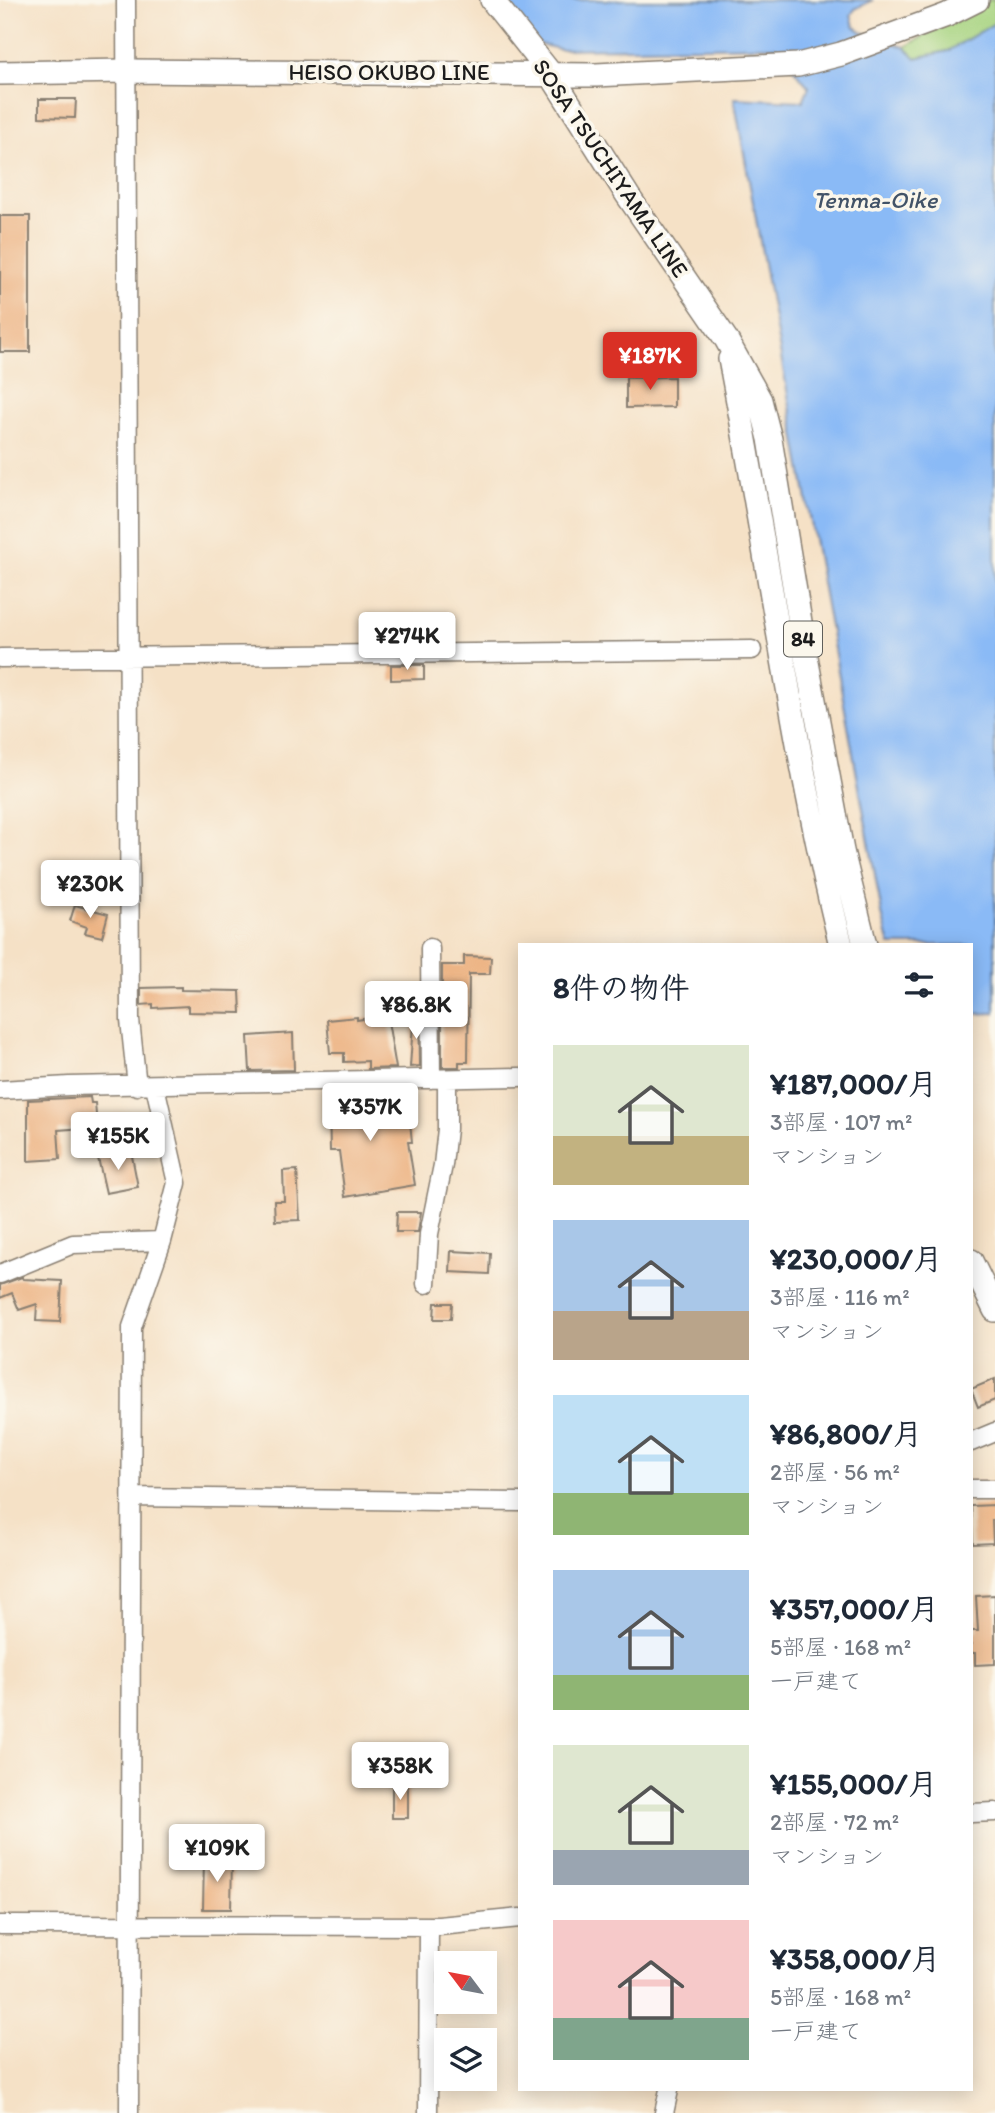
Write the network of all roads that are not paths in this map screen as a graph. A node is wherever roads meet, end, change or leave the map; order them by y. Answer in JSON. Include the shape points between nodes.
{"nodes":[{"id":1,"x":126,"y":0,"type":"edge"},
{"id":2,"x":492,"y":0,"type":"edge"},
{"id":3,"x":976,"y":0,"type":"edge"},
{"id":4,"x":128,"y":71,"type":"junction"},
{"id":5,"x":0,"y":73,"type":"edge"},
{"id":6,"x":550,"y":73,"type":"junction"},
{"id":7,"x":726,"y":339,"type":"junction"},
{"id":8,"x":752,"y":650,"type":"dead end"},
{"id":9,"x":127,"y":657,"type":"junction"},
{"id":10,"x":0,"y":658,"type":"edge"},
{"id":11,"x":840,"y":943,"type":"edge"},
{"id":12,"x":865,"y":943,"type":"edge"},
{"id":13,"x":430,"y":948,"type":"dead end"},
{"id":14,"x":518,"y":1077,"type":"edge"},
{"id":15,"x":439,"y":1079,"type":"junction"},
{"id":16,"x":146,"y":1086,"type":"junction"},
{"id":17,"x":0,"y":1090,"type":"edge"},
{"id":18,"x":162,"y":1241,"type":"junction"},
{"id":19,"x":973,"y":1265,"type":"edge"},
{"id":20,"x":0,"y":1274,"type":"edge"},
{"id":21,"x":426,"y":1284,"type":"dead end"},
{"id":22,"x":995,"y":1310,"type":"edge"},
{"id":23,"x":995,"y":1432,"type":"edge"},
{"id":24,"x":973,"y":1441,"type":"edge"},
{"id":25,"x":973,"y":1489,"type":"edge"},
{"id":26,"x":995,"y":1489,"type":"edge"},
{"id":27,"x":132,"y":1497,"type":"junction"},
{"id":28,"x":518,"y":1502,"type":"edge"},
{"id":29,"x":995,"y":1812,"type":"edge"},
{"id":30,"x":973,"y":1813,"type":"edge"},
{"id":31,"x":518,"y":1917,"type":"edge"},
{"id":32,"x":0,"y":1925,"type":"edge"},
{"id":33,"x":130,"y":1925,"type":"junction"},
{"id":34,"x":429,"y":1926,"type":"junction"},
{"id":35,"x":669,"y":2091,"type":"edge"},
{"id":36,"x":129,"y":2113,"type":"edge"},
{"id":37,"x":428,"y":2113,"type":"edge"},
{"id":38,"x":664,"y":2113,"type":"edge"}],
"edges":[{"from":1,"to":4,"type":"street"},
{"from":2,"to":6,"type":"main road","name":"SOSA TSUCHIYAMA LINE","number":"84"},
{"from":3,"to":6,"type":"main road","name":"HEISO OKUBO LINE","via":[[888,37],[798,65]]},
{"from":4,"to":5,"type":"main road","name":"HEISO OKUBO LINE"},
{"from":4,"to":6,"type":"main road","name":"HEISO OKUBO LINE"},
{"from":4,"to":9,"type":"street"},
{"from":6,"to":7,"type":"main road","name":"SOSA TSUCHIYAMA LINE","number":"84"},
{"from":7,"to":11,"type":"main road","name":"SOSA TSUCHIYAMA LINE","number":"84","via":[[801,762]]},
{"from":7,"to":12,"type":"main road","name":"SOSA TSUCHIYAMA LINE","number":"84","via":[[760,400],[770,439],[822,747]]},
{"from":8,"to":9,"type":"street"},
{"from":9,"to":10,"type":"street"},
{"from":9,"to":16,"type":"street","via":[[130,1020]]},
{"from":13,"to":15,"type":"street"},
{"from":14,"to":15,"type":"street"},
{"from":15,"to":16,"type":"street"},
{"from":15,"to":21,"type":"street","via":[[447,1129],[429,1234]]},
{"from":16,"to":17,"type":"street"},
{"from":16,"to":18,"type":"street","via":[[177,1183]]},
{"from":18,"to":20,"type":"street","via":[[73,1244]]},
{"from":18,"to":27,"type":"street","via":[[132,1326]]},
{"from":19,"to":22,"type":"main road"},
{"from":23,"to":24,"type":"street"},
{"from":25,"to":26,"type":"street"},
{"from":27,"to":28,"type":"street"},
{"from":27,"to":33,"type":"street"},
{"from":29,"to":30,"type":"street"},
{"from":31,"to":34,"type":"street"},
{"from":32,"to":33,"type":"street"},
{"from":33,"to":34,"type":"street"},
{"from":33,"to":36,"type":"street"},
{"from":34,"to":37,"type":"street"},
{"from":35,"to":38,"type":"street"}]}
